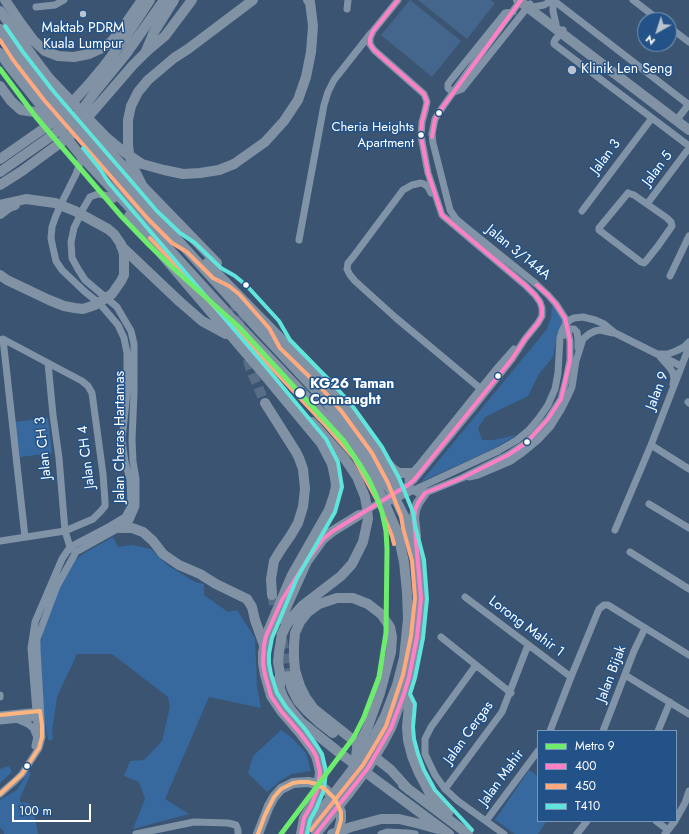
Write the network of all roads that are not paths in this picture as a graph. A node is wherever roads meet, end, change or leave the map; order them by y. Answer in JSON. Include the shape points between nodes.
{"nodes":[{"id":1,"x":5,"y":0,"type":"edge"},
{"id":2,"x":64,"y":0,"type":"edge"},
{"id":3,"x":142,"y":0,"type":"edge"},
{"id":4,"x":150,"y":0,"type":"edge"},
{"id":5,"x":164,"y":0,"type":"edge"},
{"id":6,"x":174,"y":0,"type":"edge"},
{"id":7,"x":192,"y":0,"type":"edge"},
{"id":8,"x":253,"y":0,"type":"edge"},
{"id":9,"x":308,"y":0,"type":"edge"},
{"id":10,"x":348,"y":0,"type":"edge"},
{"id":11,"x":398,"y":0,"type":"edge"},
{"id":12,"x":553,"y":0,"type":"edge"},
{"id":13,"x":633,"y":0,"type":"edge"},
{"id":14,"x":524,"y":2,"type":"edge"},
{"id":15,"x":36,"y":7,"type":"dead end"},
{"id":16,"x":347,"y":9,"type":"dead end"},
{"id":17,"x":0,"y":11,"type":"edge"},
{"id":18,"x":513,"y":12,"type":"junction"},
{"id":19,"x":649,"y":12,"type":"edge"},
{"id":20,"x":556,"y":24,"type":"junction"},
{"id":21,"x":563,"y":29,"type":"junction"},
{"id":22,"x":0,"y":30,"type":"edge"},
{"id":23,"x":373,"y":31,"type":"junction"},
{"id":24,"x":677,"y":33,"type":"edge"},
{"id":25,"x":689,"y":42,"type":"edge"},
{"id":26,"x":374,"y":50,"type":"junction"},
{"id":27,"x":146,"y":52,"type":"junction"},
{"id":28,"x":357,"y":52,"type":"junction"},
{"id":29,"x":0,"y":53,"type":"edge"},
{"id":30,"x":0,"y":86,"type":"edge"},
{"id":31,"x":49,"y":96,"type":"junction"},
{"id":32,"x":689,"y":105,"type":"edge"},
{"id":33,"x":679,"y":117,"type":"junction"},
{"id":34,"x":652,"y":118,"type":"junction"},
{"id":35,"x":689,"y":124,"type":"edge"},
{"id":36,"x":689,"y":129,"type":"edge"},
{"id":37,"x":60,"y":130,"type":"junction"},
{"id":38,"x":689,"y":147,"type":"edge"},
{"id":39,"x":81,"y":156,"type":"junction"},
{"id":40,"x":0,"y":159,"type":"edge"},
{"id":41,"x":0,"y":172,"type":"edge"},
{"id":42,"x":95,"y":172,"type":"junction"},
{"id":43,"x":0,"y":185,"type":"edge"},
{"id":44,"x":142,"y":185,"type":"junction"},
{"id":45,"x":114,"y":199,"type":"junction"},
{"id":46,"x":648,"y":204,"type":"junction"},
{"id":47,"x":0,"y":205,"type":"edge"},
{"id":48,"x":582,"y":211,"type":"dead end"},
{"id":49,"x":0,"y":214,"type":"edge"},
{"id":50,"x":442,"y":215,"type":"junction"},
{"id":51,"x":689,"y":236,"type":"edge"},
{"id":52,"x":176,"y":238,"type":"junction"},
{"id":53,"x":299,"y":240,"type":"dead end"},
{"id":54,"x":217,"y":263,"type":"dead end"},
{"id":55,"x":0,"y":275,"type":"edge"},
{"id":56,"x":670,"y":276,"type":"dead end"},
{"id":57,"x":615,"y":333,"type":"junction"},
{"id":58,"x":233,"y":338,"type":"junction"},
{"id":59,"x":524,"y":339,"type":"junction"},
{"id":60,"x":2,"y":340,"type":"edge"},
{"id":61,"x":689,"y":342,"type":"edge"},
{"id":62,"x":689,"y":347,"type":"edge"},
{"id":63,"x":657,"y":354,"type":"junction"},
{"id":64,"x":559,"y":356,"type":"junction"},
{"id":65,"x":576,"y":362,"type":"junction"},
{"id":66,"x":48,"y":363,"type":"junction"},
{"id":67,"x":681,"y":366,"type":"junction"},
{"id":68,"x":262,"y":372,"type":"junction"},
{"id":69,"x":673,"y":388,"type":"junction"},
{"id":70,"x":481,"y":389,"type":"junction"},
{"id":71,"x":265,"y":402,"type":"tunnel mouth"},
{"id":72,"x":133,"y":404,"type":"junction"},
{"id":73,"x":124,"y":426,"type":"junction"},
{"id":74,"x":650,"y":445,"type":"junction"},
{"id":75,"x":377,"y":450,"type":"junction"},
{"id":76,"x":689,"y":469,"type":"edge"},
{"id":77,"x":411,"y":473,"type":"junction"},
{"id":78,"x":462,"y":478,"type":"junction"},
{"id":79,"x":426,"y":493,"type":"junction"},
{"id":80,"x":649,"y":504,"type":"dead end"},
{"id":81,"x":359,"y":516,"type":"junction"},
{"id":82,"x":409,"y":526,"type":"junction"},
{"id":83,"x":119,"y":528,"type":"junction"},
{"id":84,"x":689,"y":528,"type":"edge"},
{"id":85,"x":616,"y":530,"type":"dead end"},
{"id":86,"x":65,"y":531,"type":"junction"},
{"id":87,"x":25,"y":537,"type":"junction"},
{"id":88,"x":0,"y":541,"type":"edge"},
{"id":89,"x":73,"y":550,"type":"junction"},
{"id":90,"x":630,"y":552,"type":"dead end"},
{"id":91,"x":308,"y":559,"type":"junction"},
{"id":92,"x":418,"y":560,"type":"junction"},
{"id":93,"x":689,"y":589,"type":"edge"},
{"id":94,"x":272,"y":594,"type":"tunnel mouth"},
{"id":95,"x":465,"y":598,"type":"dead end"},
{"id":96,"x":282,"y":600,"type":"junction"},
{"id":97,"x":645,"y":628,"type":"junction"},
{"id":98,"x":442,"y":637,"type":"dead end"},
{"id":99,"x":264,"y":645,"type":"junction"},
{"id":100,"x":528,"y":645,"type":"junction"},
{"id":101,"x":688,"y":653,"type":"edge"},
{"id":102,"x":476,"y":665,"type":"junction"},
{"id":103,"x":288,"y":676,"type":"tunnel mouth"},
{"id":104,"x":625,"y":676,"type":"junction"},
{"id":105,"x":571,"y":677,"type":"junction"},
{"id":106,"x":280,"y":686,"type":"junction"},
{"id":107,"x":510,"y":693,"type":"junction"},
{"id":108,"x":404,"y":694,"type":"junction"},
{"id":109,"x":670,"y":702,"type":"junction"},
{"id":110,"x":38,"y":714,"type":"junction"},
{"id":111,"x":689,"y":714,"type":"edge"},
{"id":112,"x":1,"y":718,"type":"edge"},
{"id":113,"x":17,"y":719,"type":"junction"},
{"id":114,"x":550,"y":730,"type":"edge"},
{"id":115,"x":604,"y":730,"type":"edge"},
{"id":116,"x":658,"y":730,"type":"edge"},
{"id":117,"x":37,"y":736,"type":"junction"},
{"id":118,"x":537,"y":752,"type":"edge"},
{"id":119,"x":33,"y":756,"type":"junction"},
{"id":120,"x":355,"y":766,"type":"junction"},
{"id":121,"x":445,"y":789,"type":"junction"},
{"id":122,"x":408,"y":790,"type":"junction"},
{"id":123,"x":689,"y":791,"type":"edge"},
{"id":124,"x":0,"y":794,"type":"edge"},
{"id":125,"x":267,"y":810,"type":"junction"},
{"id":126,"x":677,"y":817,"type":"edge"},
{"id":127,"x":486,"y":821,"type":"junction"},
{"id":128,"x":586,"y":822,"type":"edge"},
{"id":129,"x":657,"y":822,"type":"edge"},
{"id":130,"x":674,"y":822,"type":"edge"},
{"id":131,"x":666,"y":832,"type":"edge"},
{"id":132,"x":466,"y":833,"type":"edge"},
{"id":133,"x":136,"y":834,"type":"edge"},
{"id":134,"x":238,"y":834,"type":"edge"},
{"id":135,"x":258,"y":834,"type":"edge"},
{"id":136,"x":265,"y":834,"type":"edge"},
{"id":137,"x":302,"y":834,"type":"edge"},
{"id":138,"x":316,"y":834,"type":"edge"},
{"id":139,"x":332,"y":834,"type":"edge"},
{"id":140,"x":337,"y":834,"type":"edge"},
{"id":141,"x":381,"y":834,"type":"edge"},
{"id":142,"x":416,"y":834,"type":"edge"},
{"id":143,"x":449,"y":834,"type":"edge"},
{"id":144,"x":504,"y":834,"type":"edge"},
{"id":145,"x":577,"y":834,"type":"edge"}],
"edges":[{"from":1,"to":3,"type":"highway","via":[[34,41],[58,56],[74,57],[88,54],[110,42]]},
{"from":2,"to":15,"type":"street","via":[[55,5]]},
{"from":4,"to":40,"type":"highway","bridge":true,"via":[[104,66],[56,120]]},
{"from":5,"to":41,"type":"highway","bridge":true,"via":[[126,54],[68,124]]},
{"from":6,"to":27,"type":"highway","via":[[154,32]]},
{"from":7,"to":27,"type":"highway","via":[[164,36]]},
{"from":8,"to":44,"type":"highway","via":[[174,58],[138,92],[128,120],[128,132],[129,154]]},
{"from":9,"to":17,"type":"highway","bridge":true,"via":[[313,26],[311,52],[298,100],[284,121],[264,142],[234,164],[219,170],[183,174],[142,164],[106,136],[49,78]]},
{"from":10,"to":16,"type":"street"},
{"from":11,"to":23,"type":"street"},
{"from":12,"to":14,"type":"street","via":[[544,5]]},
{"from":12,"to":20,"type":"street","via":[[552,11]]},
{"from":12,"to":32,"type":"street"},
{"from":13,"to":19,"type":"street"},
{"from":14,"to":18,"type":"street","name":"Jalan 3/144A"},
{"from":14,"to":18,"type":"street","via":[[462,89],[451,91],[448,88],[451,80],[505,13]]},
{"from":14,"to":20,"type":"street"},
{"from":14,"to":36,"type":"highway","bridge":true},
{"from":18,"to":78,"type":"street","name":"Jalan 3/144A","bridge":true,"via":[[435,119],[433,144],[450,210],[456,219],[535,283],[552,299],[565,318],[570,341],[568,367],[561,398],[548,419],[526,443]]},
{"from":20,"to":21,"type":"street"},
{"from":21,"to":33,"type":"street"},
{"from":21,"to":34,"type":"street","via":[[554,44]]},
{"from":22,"to":31,"type":"highway"},
{"from":23,"to":26,"type":"street","via":[[370,44]]},
{"from":23,"to":28,"type":"street"},
{"from":24,"to":25,"type":"street"},
{"from":26,"to":28,"type":"street","via":[[366,48]]},
{"from":26,"to":50,"type":"street","via":[[424,94],[426,102],[421,136],[428,173]]},
{"from":27,"to":43,"type":"highway","bridge":true,"via":[[75,132]]},
{"from":28,"to":53,"type":"street","via":[[334,80],[328,92]]},
{"from":29,"to":37,"type":"highway"},
{"from":30,"to":37,"type":"highway","via":[[11,101],[22,110],[35,112]]},
{"from":31,"to":44,"type":"highway","via":[[96,138]]},
{"from":31,"to":52,"type":"highway"},
{"from":32,"to":33,"type":"street"},
{"from":33,"to":35,"type":"street"},
{"from":34,"to":38,"type":"street"},
{"from":34,"to":48,"type":"street","name":"Jalan 3"},
{"from":37,"to":39,"type":"highway"},
{"from":38,"to":46,"type":"street","name":"Jalan 5"},
{"from":39,"to":42,"type":"highway"},
{"from":39,"to":73,"type":"street","name":"Jalan Cheras Hartamas","via":[[76,174],[54,222],[51,238],[56,260],[62,270],[100,304],[118,325],[124,338],[127,353],[127,392]]},
{"from":42,"to":45,"type":"highway"},
{"from":42,"to":120,"type":"highway","bridge":true,"via":[[331,423],[359,455],[382,497],[398,534],[404,562],[408,619],[404,658],[397,685],[387,712]]},
{"from":44,"to":54,"type":"highway"},
{"from":45,"to":58,"type":"highway"},
{"from":45,"to":72,"type":"street","name":"Jalan Cheras Hartamas","via":[[98,194],[90,197],[74,228],[71,242],[72,258],[85,280],[117,307],[131,331],[134,344]]},
{"from":46,"to":46,"type":"street","via":[[667,218],[672,226],[658,246],[642,262],[600,232],[599,228],[628,193]]},
{"from":47,"to":55,"type":"highway","bridge":true,"via":[[26,199],[55,203],[108,230],[121,244],[124,254],[124,275],[112,294],[83,309],[49,300]]},
{"from":49,"to":58,"type":"highway","bridge":true,"via":[[25,202],[38,203],[67,212],[114,239],[202,321]]},
{"from":50,"to":59,"type":"street","name":"Jalan 3/144A","via":[[525,285],[540,302],[542,316]]},
{"from":50,"to":70,"type":"street","via":[[424,184],[412,185],[403,190],[348,263],[348,269],[355,281],[396,318]]},
{"from":51,"to":56,"type":"street"},
{"from":52,"to":75,"type":"highway","via":[[191,247],[328,387],[347,408]]},
{"from":52,"to":82,"type":"highway","via":[[358,440],[385,481]]},
{"from":57,"to":63,"type":"street"},
{"from":57,"to":64,"type":"street","via":[[595,320],[574,318],[562,331]]},
{"from":57,"to":65,"type":"street","via":[[600,330],[589,334],[583,339]]},
{"from":58,"to":68,"type":"highway"},
{"from":59,"to":70,"type":"street","name":"Jalan 3/144A"},
{"from":59,"to":81,"type":"street","name":"Jalan 3/144A","bridge":true,"via":[[512,359],[414,480]]},
{"from":60,"to":66,"type":"street","name":"Jalan CH 4"},
{"from":60,"to":87,"type":"street"},
{"from":61,"to":63,"type":"street","via":[[668,354]]},
{"from":62,"to":67,"type":"street","name":"Jalan 9"},
{"from":63,"to":67,"type":"street"},
{"from":63,"to":69,"type":"street","via":[[673,373]]},
{"from":64,"to":65,"type":"street","via":[[566,333],[570,329],[574,330],[578,336]]},
{"from":64,"to":81,"type":"street","bridge":true,"via":[[556,383],[548,405],[529,430],[517,440]]},
{"from":65,"to":78,"type":"street","via":[[568,396],[561,410],[538,440],[511,461],[478,475]]},
{"from":66,"to":86,"type":"street","name":"Jalan CH 3"},
{"from":66,"to":86,"type":"street","name":"Jalan CH 4","via":[[88,386],[92,393],[103,474],[105,506],[93,519]]},
{"from":67,"to":69,"type":"street","name":"Jalan 9"},
{"from":68,"to":96,"type":"highway","via":[[321,443],[332,464],[336,486],[329,510],[299,561]]},
{"from":68,"to":106,"type":"highway","via":[[279,383],[345,459],[362,486],[368,519],[363,542],[352,564],[341,576],[302,606],[286,626],[278,652]]},
{"from":69,"to":74,"type":"street","name":"Jalan 9"},
{"from":70,"to":77,"type":"street","name":"Jalan 3/144A"},
{"from":71,"to":94,"type":"highway","via":[[299,458],[305,489],[298,523],[274,561]]},
{"from":72,"to":73,"type":"street","via":[[129,407]]},
{"from":72,"to":83,"type":"street","name":"Jalan Cheras Hartamas","via":[[132,440],[136,506],[130,520]]},
{"from":73,"to":89,"type":"street","name":"Jalan Cheras Hartamas","via":[[122,440],[130,479],[131,506],[125,516]]},
{"from":74,"to":76,"type":"street"},
{"from":74,"to":85,"type":"street","name":"Jalan 9"},
{"from":75,"to":77,"type":"highway","via":[[394,470]]},
{"from":75,"to":82,"type":"highway","via":[[393,480],[407,514]]},
{"from":77,"to":79,"type":"street","via":[[408,480],[412,489],[420,494]]},
{"from":78,"to":79,"type":"street","name":"Jalan 3/144A"},
{"from":79,"to":92,"type":"highway","via":[[418,503],[414,518]]},
{"from":80,"to":84,"type":"street"},
{"from":81,"to":91,"type":"highway","via":[[323,539]]},
{"from":82,"to":92,"type":"highway"},
{"from":83,"to":89,"type":"street","name":"Jalan Cheras Hartamas"},
{"from":83,"to":99,"type":"highway","via":[[132,528],[143,532],[163,554],[179,565],[246,598],[252,607]]},
{"from":86,"to":87,"type":"street","name":"Jalan CH 4"},
{"from":86,"to":89,"type":"street","name":"Jalan CH 3"},
{"from":87,"to":88,"type":"street","name":"Jalan CH 4"},
{"from":89,"to":110,"type":"street","via":[[62,559],[35,622],[31,648]]},
{"from":90,"to":93,"type":"street"},
{"from":91,"to":96,"type":"highway"},
{"from":91,"to":106,"type":"highway","via":[[282,618],[272,649],[274,675]]},
{"from":92,"to":108,"type":"highway","via":[[421,598],[417,637]]},
{"from":95,"to":100,"type":"street","name":"Lorong Mahir 1"},
{"from":96,"to":99,"type":"highway"},
{"from":97,"to":101,"type":"street"},
{"from":97,"to":104,"type":"street","name":"Jalan Bijak"},
{"from":97,"to":105,"type":"street","via":[[604,605],[599,609]]},
{"from":98,"to":102,"type":"street"},
{"from":99,"to":137,"type":"highway","via":[[263,663],[271,696],[309,745],[316,756],[320,772],[314,800],[304,818]]},
{"from":100,"to":105,"type":"street","name":"Lorong Mahir 1"},
{"from":100,"to":107,"type":"street","name":"Jalan Cergas"},
{"from":102,"to":107,"type":"street"},
{"from":102,"to":121,"type":"street","via":[[425,739],[426,754],[434,775]]},
{"from":103,"to":122,"type":"highway","via":[[298,700],[320,724]]},
{"from":104,"to":109,"type":"street"},
{"from":104,"to":115,"type":"street","name":"Jalan Bijak"},
{"from":105,"to":114,"type":"street"},
{"from":106,"to":143,"type":"highway","via":[[290,710],[301,722]]},
{"from":107,"to":121,"type":"street","name":"Jalan Cergas","via":[[502,712]]},
{"from":108,"to":132,"type":"highway","via":[[409,705],[408,740],[419,773],[430,794]]},
{"from":108,"to":138,"type":"highway","bridge":true,"via":[[391,728],[368,768]]},
{"from":109,"to":111,"type":"street"},
{"from":109,"to":116,"type":"street"},
{"from":110,"to":112,"type":"street"},
{"from":110,"to":113,"type":"street"},
{"from":110,"to":117,"type":"street"},
{"from":110,"to":119,"type":"street","via":[[42,737]]},
{"from":112,"to":113,"type":"street"},
{"from":113,"to":117,"type":"street","via":[[33,728]]},
{"from":117,"to":119,"type":"street"},
{"from":118,"to":127,"type":"street","name":"Jalan Mahir"},
{"from":119,"to":124,"type":"street","via":[[22,774]]},
{"from":120,"to":122,"type":"highway","bridge":true,"via":[[357,748],[367,728],[380,693],[390,658],[392,637],[390,627],[381,614],[368,604],[353,598],[337,598],[319,604],[308,612],[295,632],[294,664],[300,686],[314,709],[391,770]]},
{"from":120,"to":137,"type":"highway"},
{"from":121,"to":127,"type":"street"},
{"from":122,"to":132,"type":"highway"},
{"from":123,"to":126,"type":"street"},
{"from":125,"to":135,"type":"highway"},
{"from":125,"to":136,"type":"highway"},
{"from":125,"to":140,"type":"highway","bridge":true,"via":[[281,789],[293,783],[317,784],[335,799],[341,812],[340,829]]},
{"from":127,"to":144,"type":"street"},
{"from":128,"to":145,"type":"street"},
{"from":129,"to":131,"type":"street"},
{"from":130,"to":131,"type":"street"},
{"from":133,"to":134,"type":"street","via":[[194,822],[236,825]]},
{"from":139,"to":143,"type":"highway","via":[[381,819],[398,819],[416,822]]},
{"from":141,"to":142,"type":"street"}]}
